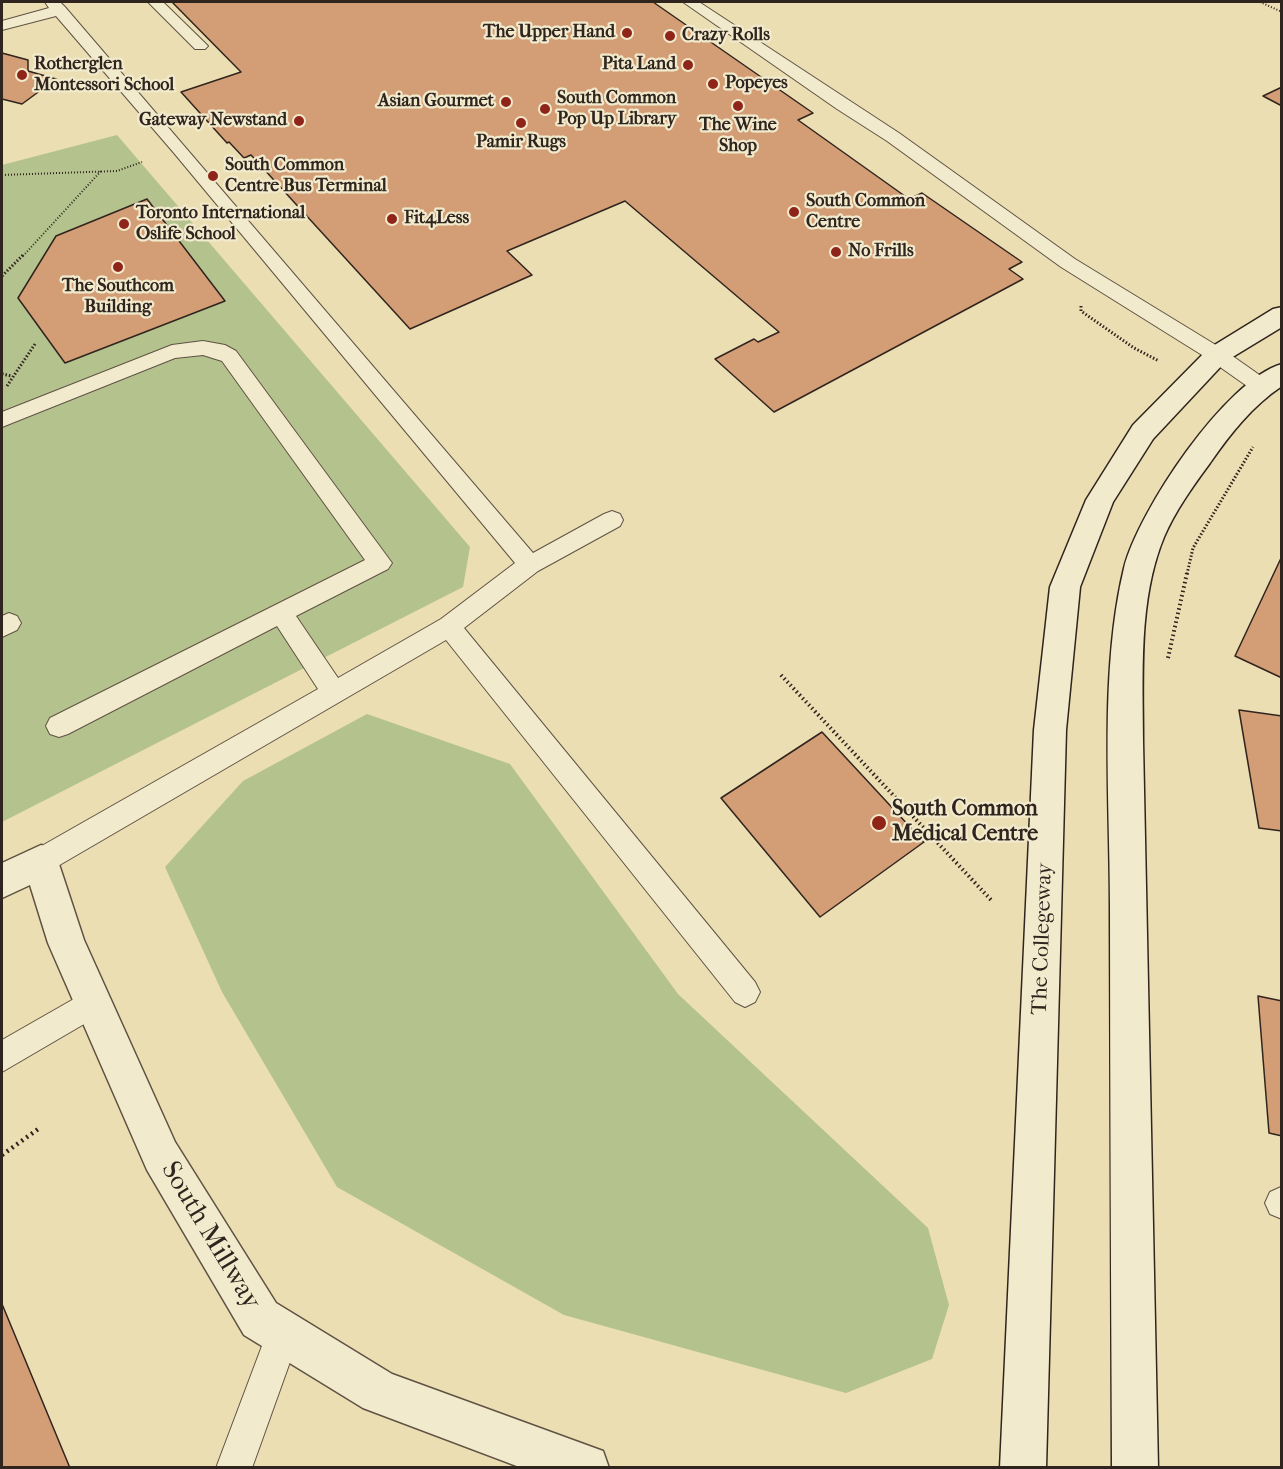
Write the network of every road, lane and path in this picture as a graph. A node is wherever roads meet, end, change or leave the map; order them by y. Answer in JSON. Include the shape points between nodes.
{"nodes":[{"id":1,"x":155,"y":2,"type":"edge"},
{"id":2,"x":690,"y":2,"type":"edge"},
{"id":3,"x":1260,"y":2,"type":"edge"},
{"id":4,"x":56,"y":6,"type":"edge"},
{"id":5,"x":1281,"y":12,"type":"edge"},
{"id":6,"x":2,"y":26,"type":"edge"},
{"id":7,"x":200,"y":46,"type":"dead end"},
{"id":8,"x":142,"y":162,"type":"dead end"},
{"id":9,"x":101,"y":171,"type":"junction"},
{"id":10,"x":2,"y":175,"type":"edge"},
{"id":11,"x":2,"y":276,"type":"edge"},
{"id":12,"x":1082,"y":301,"type":"dead end"},
{"id":13,"x":1281,"y":315,"type":"edge"},
{"id":14,"x":35,"y":344,"type":"dead end"},
{"id":15,"x":1217,"y":355,"type":"junction"},
{"id":16,"x":1160,"y":361,"type":"dead end"},
{"id":17,"x":2,"y":374,"type":"edge"},
{"id":18,"x":12,"y":376,"type":"junction"},
{"id":19,"x":1271,"y":380,"type":"edge"},
{"id":20,"x":2,"y":394,"type":"edge"},
{"id":21,"x":2,"y":420,"type":"edge"},
{"id":22,"x":1259,"y":437,"type":"dead end"},
{"id":23,"x":612,"y":520,"type":"dead end"},
{"id":24,"x":531,"y":565,"type":"junction"},
{"id":25,"x":281,"y":613,"type":"junction"},
{"id":26,"x":449,"y":626,"type":"junction"},
{"id":27,"x":1166,"y":666,"type":"dead end"},
{"id":28,"x":781,"y":675,"type":"dead end"},
{"id":29,"x":334,"y":692,"type":"junction"},
{"id":30,"x":58,"y":726,"type":"dead end"},
{"id":31,"x":41,"y":861,"type":"junction"},
{"id":32,"x":2,"y":881,"type":"edge"},
{"id":33,"x":992,"y":901,"type":"dead end"},
{"id":34,"x":745,"y":992,"type":"dead end"},
{"id":35,"x":93,"y":1003,"type":"junction"},
{"id":36,"x":2,"y":1057,"type":"edge"},
{"id":37,"x":41,"y":1127,"type":"dead end"},
{"id":38,"x":2,"y":1155,"type":"edge"},
{"id":39,"x":283,"y":1334,"type":"junction"},
{"id":40,"x":234,"y":1467,"type":"edge"},
{"id":41,"x":586,"y":1467,"type":"edge"},
{"id":42,"x":1023,"y":1467,"type":"edge"},
{"id":43,"x":1135,"y":1467,"type":"edge"}],
"edges":[{"from":1,"to":7,"type":"lane"},
{"from":2,"to":15,"type":"lane","via":[[893,137],[1068,263]]},
{"from":3,"to":5,"type":"path"},
{"from":4,"to":6,"type":"lane"},
{"from":4,"to":24,"type":"lane"},
{"from":8,"to":9,"type":"path","via":[[117,171]]},
{"from":9,"to":10,"type":"path"},
{"from":9,"to":11,"type":"path"},
{"from":12,"to":16,"type":"path","via":[[1081,311]]},
{"from":13,"to":15,"type":"street","name":"The Collegeway"},
{"from":14,"to":18,"type":"path"},
{"from":15,"to":19,"type":"lane"},
{"from":15,"to":42,"type":"street","name":"The Collegeway","via":[[1143,432],[1100,500],[1065,587],[1050,730]]},
{"from":17,"to":18,"type":"path"},
{"from":18,"to":20,"type":"path"},
{"from":19,"to":43,"type":"street","via":[[1225,420],[1165,506],[1140,563],[1127,644]]},
{"from":21,"to":25,"type":"lane","via":[[172,351],[203,348],[229,356],[380,563]]},
{"from":22,"to":27,"type":"path","via":[[1193,548]]},
{"from":23,"to":24,"type":"lane"},
{"from":24,"to":26,"type":"lane"},
{"from":25,"to":29,"type":"lane"},
{"from":25,"to":30,"type":"lane"},
{"from":26,"to":29,"type":"lane"},
{"from":26,"to":34,"type":"lane"},
{"from":28,"to":33,"type":"path"},
{"from":29,"to":31,"type":"lane"},
{"from":31,"to":32,"type":"street"},
{"from":31,"to":35,"type":"street","name":"South Millway","via":[[66,943]]},
{"from":35,"to":36,"type":"lane"},
{"from":35,"to":39,"type":"street","name":"South Millway","via":[[161,1156],[260,1319]]},
{"from":37,"to":38,"type":"path"},
{"from":39,"to":40,"type":"lane"},
{"from":39,"to":41,"type":"street","name":"South Millway","via":[[379,1392]]}]}
